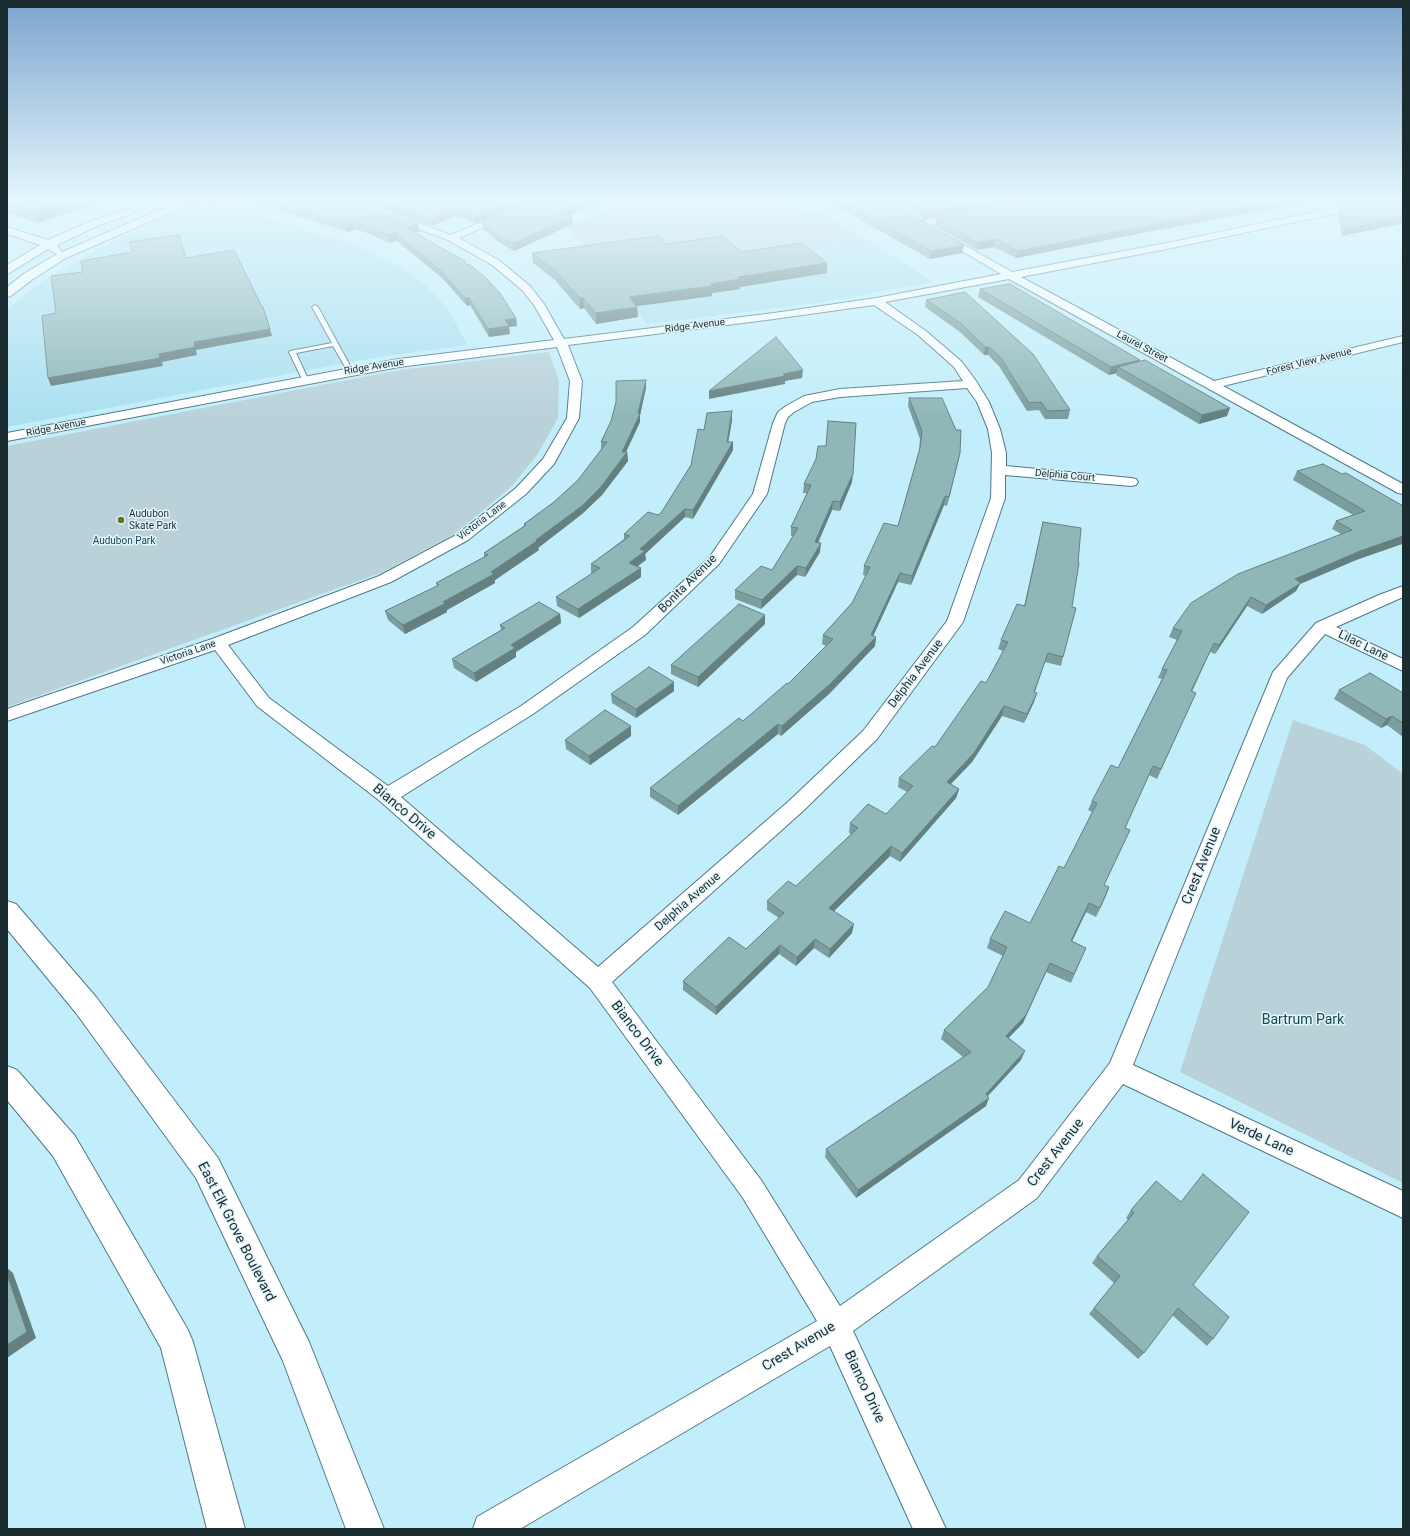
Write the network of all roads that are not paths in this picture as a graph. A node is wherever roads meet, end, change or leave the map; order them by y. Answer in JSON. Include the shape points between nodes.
{"nodes":[{"id":1,"x":34,"y":273,"type":"edge"},
{"id":2,"x":508,"y":273,"type":"edge"},
{"id":3,"x":1006,"y":273,"type":"edge"},
{"id":4,"x":1023,"y":273,"type":"edge"},
{"id":5,"x":1010,"y":275,"type":"junction"},
{"id":6,"x":7,"y":293,"type":"edge"},
{"id":7,"x":876,"y":301,"type":"junction"},
{"id":8,"x":315,"y":307,"type":"dead end"},
{"id":9,"x":1403,"y":339,"type":"edge"},
{"id":10,"x":561,"y":343,"type":"junction"},
{"id":11,"x":335,"y":344,"type":"junction"},
{"id":12,"x":350,"y":371,"type":"junction"},
{"id":13,"x":305,"y":380,"type":"junction"},
{"id":14,"x":972,"y":384,"type":"junction"},
{"id":15,"x":1214,"y":385,"type":"junction"},
{"id":16,"x":7,"y":437,"type":"edge"},
{"id":17,"x":1000,"y":470,"type":"junction"},
{"id":18,"x":1131,"y":482,"type":"dead end"},
{"id":19,"x":1403,"y":490,"type":"edge"},
{"id":20,"x":1403,"y":591,"type":"edge"},
{"id":21,"x":1322,"y":627,"type":"junction"},
{"id":22,"x":218,"y":643,"type":"junction"},
{"id":23,"x":1403,"y":666,"type":"edge"},
{"id":24,"x":7,"y":715,"type":"edge"},
{"id":25,"x":387,"y":796,"type":"junction"},
{"id":26,"x":7,"y":911,"type":"edge"},
{"id":27,"x":598,"y":981,"type":"junction"},
{"id":28,"x":1119,"y":1070,"type":"junction"},
{"id":29,"x":7,"y":1079,"type":"edge"},
{"id":30,"x":1403,"y":1205,"type":"edge"},
{"id":31,"x":836,"y":1326,"type":"junction"},
{"id":32,"x":226,"y":1529,"type":"edge"},
{"id":33,"x":365,"y":1529,"type":"edge"},
{"id":34,"x":489,"y":1529,"type":"edge"},
{"id":35,"x":930,"y":1529,"type":"edge"}],
"edges":[{"from":1,"to":6,"type":"street"},
{"from":2,"to":10,"type":"street","name":"Victoria Lane","via":[[526,288],[539,304]]},
{"from":3,"to":5,"type":"street","name":"Laurel Street"},
{"from":4,"to":5,"type":"street","name":"Ridge Avenue"},
{"from":5,"to":7,"type":"street","name":"Ridge Avenue"},
{"from":5,"to":15,"type":"street","name":"Laurel Street"},
{"from":7,"to":10,"type":"street","name":"Ridge Avenue"},
{"from":7,"to":14,"type":"street","name":"Delphia Avenue","via":[[936,344],[958,365]]},
{"from":8,"to":11,"type":"lane"},
{"from":9,"to":15,"type":"street","name":"Forest View Avenue"},
{"from":10,"to":12,"type":"street","name":"Ridge Avenue"},
{"from":10,"to":22,"type":"street","name":"Victoria Lane","via":[[576,381],[573,418],[549,461],[521,491],[464,537],[385,579]]},
{"from":11,"to":12,"type":"lane"},
{"from":11,"to":13,"type":"lane","via":[[292,352]]},
{"from":12,"to":13,"type":"street","name":"Ridge Avenue"},
{"from":13,"to":16,"type":"street","name":"Ridge Avenue"},
{"from":14,"to":17,"type":"street","name":"Delphia Avenue","via":[[990,416],[999,453]]},
{"from":14,"to":25,"type":"street","name":"Bonita Avenue","via":[[840,393],[808,399],[790,409],[782,415],[779,423],[760,494],[714,561],[639,631],[527,710]]},
{"from":15,"to":19,"type":"street","name":"Laurel Street"},
{"from":17,"to":18,"type":"street","name":"Delphia Court"},
{"from":17,"to":27,"type":"street","name":"Delphia Avenue","via":[[998,498],[956,622],[870,735],[796,806]]},
{"from":20,"to":21,"type":"street","name":"Crest Avenue"},
{"from":21,"to":23,"type":"street","name":"Lilac Lane"},
{"from":21,"to":28,"type":"street","name":"Crest Avenue","via":[[1279,676]]},
{"from":22,"to":24,"type":"street","name":"Victoria Lane"},
{"from":22,"to":25,"type":"street","name":"Bianco Drive","via":[[263,702]]},
{"from":25,"to":27,"type":"street","name":"Bianco Drive"},
{"from":26,"to":33,"type":"street","name":"East Elk Grove Boulevard","via":[[86,1006],[207,1168],[297,1354]]},
{"from":27,"to":31,"type":"street","name":"Bianco Drive","via":[[752,1189]]},
{"from":28,"to":30,"type":"street","name":"Verde Lane"},
{"from":28,"to":31,"type":"street","name":"Crest Avenue","via":[[1028,1190]]},
{"from":29,"to":32,"type":"street","via":[[64,1146],[176,1342]]},
{"from":31,"to":34,"type":"street","name":"Crest Avenue"},
{"from":31,"to":35,"type":"street","name":"Bianco Drive"}]}
